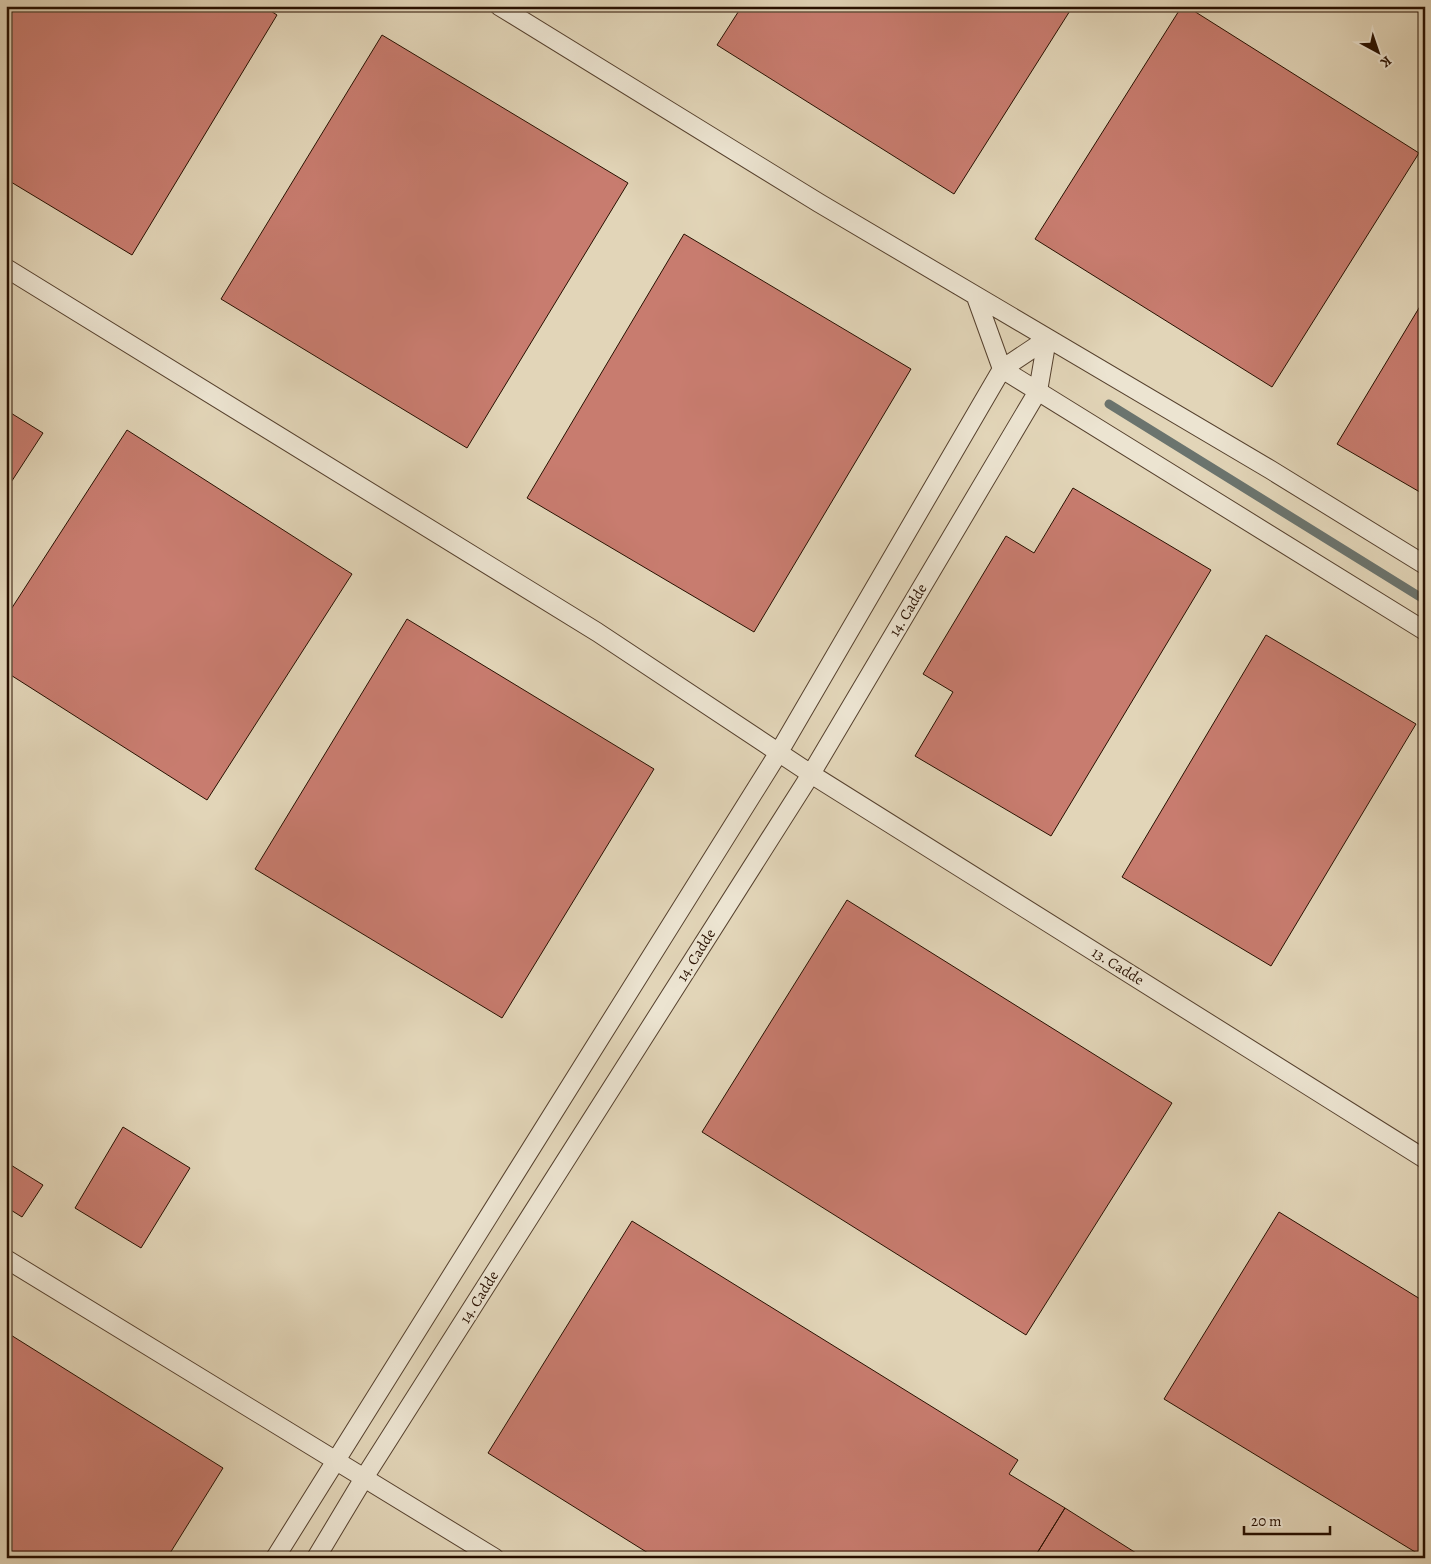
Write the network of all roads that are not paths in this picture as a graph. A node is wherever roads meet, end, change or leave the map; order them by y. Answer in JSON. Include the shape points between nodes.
{"nodes":[{"id":1,"x":499,"y":6,"type":"edge"},
{"id":2,"x":6,"y":268,"type":"edge"},
{"id":3,"x":976,"y":297,"type":"junction"},
{"id":4,"x":1047,"y":338,"type":"junction"},
{"id":5,"x":1002,"y":369,"type":"junction"},
{"id":6,"x":1038,"y":391,"type":"junction"},
{"id":7,"x":1425,"y":565,"type":"edge"},
{"id":8,"x":1425,"y":631,"type":"edge"},
{"id":9,"x":779,"y":752,"type":"junction"},
{"id":10,"x":811,"y":774,"type":"junction"},
{"id":11,"x":1425,"y":1159,"type":"edge"},
{"id":12,"x":6,"y":1259,"type":"edge"},
{"id":13,"x":335,"y":1460,"type":"junction"},
{"id":14,"x":364,"y":1478,"type":"junction"},
{"id":15,"x":275,"y":1558,"type":"edge"},
{"id":16,"x":316,"y":1558,"type":"edge"},
{"id":17,"x":495,"y":1558,"type":"edge"}],
"edges":[{"from":1,"to":3,"type":"lane"},
{"from":2,"to":9,"type":"lane","name":"13. Cadde","via":[[597,632]]},
{"from":3,"to":4,"type":"lane"},
{"from":3,"to":5,"type":"lane"},
{"from":4,"to":5,"type":"lane"},
{"from":4,"to":6,"type":"lane","name":"14. Cadde"},
{"from":4,"to":7,"type":"lane"},
{"from":5,"to":6,"type":"lane"},
{"from":5,"to":9,"type":"lane"},
{"from":6,"to":8,"type":"lane"},
{"from":6,"to":10,"type":"lane","name":"14. Cadde"},
{"from":9,"to":10,"type":"lane","name":"13. Cadde"},
{"from":9,"to":13,"type":"lane"},
{"from":10,"to":11,"type":"lane","name":"13. Cadde"},
{"from":10,"to":14,"type":"lane","name":"14. Cadde"},
{"from":12,"to":13,"type":"lane"},
{"from":13,"to":14,"type":"lane"},
{"from":13,"to":15,"type":"lane"},
{"from":14,"to":16,"type":"lane","name":"14. Cadde"},
{"from":14,"to":17,"type":"lane"}]}
